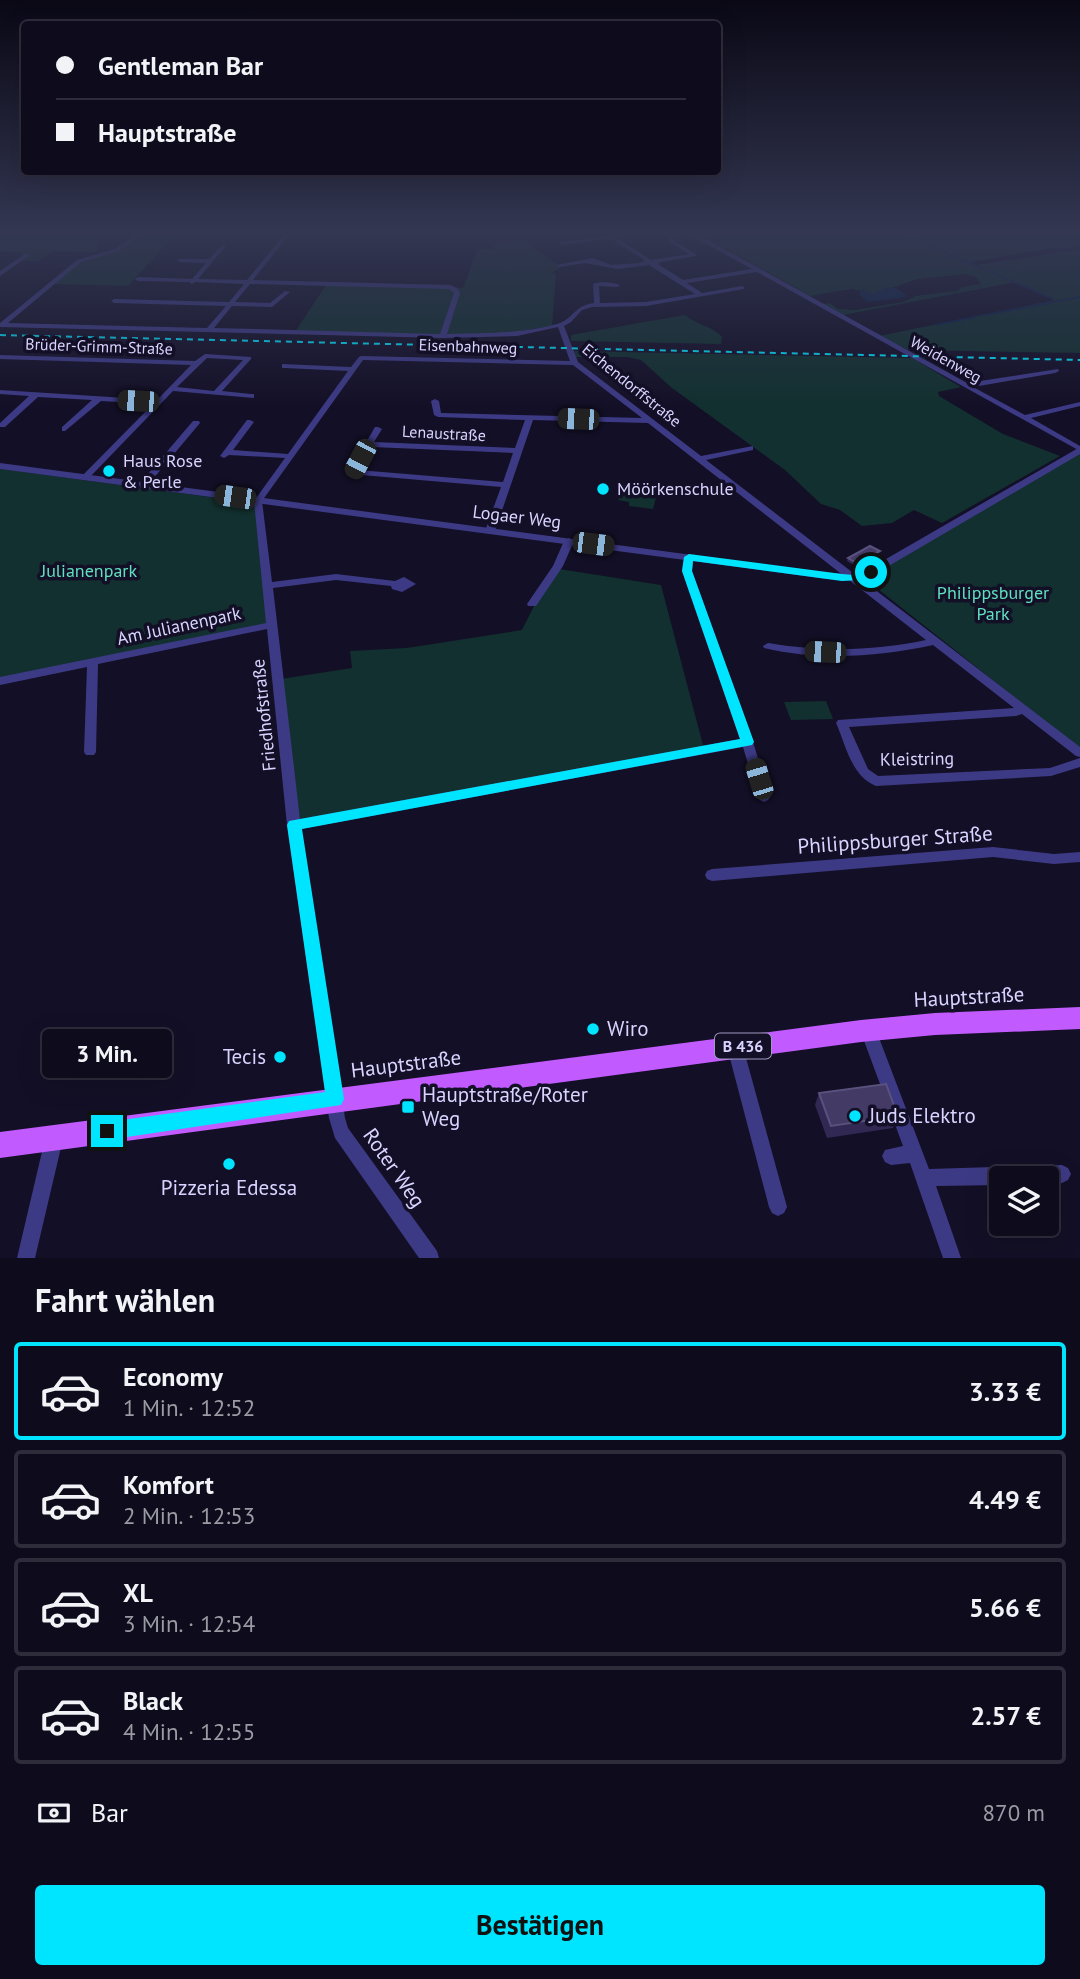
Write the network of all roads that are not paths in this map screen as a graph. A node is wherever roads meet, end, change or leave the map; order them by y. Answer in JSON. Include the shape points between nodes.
{"nodes":[{"id":1,"x":44,"y":290,"type":"edge"},
{"id":2,"x":240,"y":290,"type":"edge"},
{"id":3,"x":455,"y":290,"type":"edge"},
{"id":4,"x":596,"y":290,"type":"edge"},
{"id":5,"x":694,"y":290,"type":"edge"},
{"id":6,"x":732,"y":290,"type":"edge"},
{"id":7,"x":793,"y":290,"type":"edge"},
{"id":8,"x":287,"y":292,"type":"dead end"},
{"id":9,"x":122,"y":294,"type":"dead end"},
{"id":10,"x":701,"y":295,"type":"junction"},
{"id":11,"x":228,"y":304,"type":"junction"},
{"id":12,"x":597,"y":304,"type":"junction"},
{"id":13,"x":1,"y":325,"type":"edge"},
{"id":14,"x":560,"y":325,"type":"junction"},
{"id":15,"x":209,"y":330,"type":"junction"},
{"id":16,"x":443,"y":336,"type":"junction"},
{"id":17,"x":0,"y":357,"type":"edge"},
{"id":18,"x":197,"y":363,"type":"junction"},
{"id":19,"x":575,"y":363,"type":"junction"},
{"id":20,"x":285,"y":366,"type":"dead end"},
{"id":21,"x":350,"y":369,"type":"junction"},
{"id":22,"x":1055,"y":370,"type":"dead end"},
{"id":23,"x":965,"y":386,"type":"junction"},
{"id":24,"x":172,"y":389,"type":"junction"},
{"id":25,"x":0,"y":393,"type":"edge"},
{"id":26,"x":216,"y":393,"type":"junction"},
{"id":27,"x":35,"y":395,"type":"junction"},
{"id":28,"x":251,"y":396,"type":"dead end"},
{"id":29,"x":98,"y":399,"type":"junction"},
{"id":30,"x":435,"y":401,"type":"dead end"},
{"id":31,"x":159,"y":402,"type":"junction"},
{"id":32,"x":1080,"y":404,"type":"edge"},
{"id":33,"x":530,"y":418,"type":"junction"},
{"id":34,"x":1023,"y":418,"type":"junction"},
{"id":35,"x":650,"y":421,"type":"junction"},
{"id":36,"x":250,"y":422,"type":"dead end"},
{"id":37,"x":196,"y":423,"type":"dead end"},
{"id":38,"x":2,"y":425,"type":"dead end"},
{"id":39,"x":65,"y":429,"type":"dead end"},
{"id":40,"x":378,"y":429,"type":"dead end"},
{"id":41,"x":369,"y":444,"type":"junction"},
{"id":42,"x":750,"y":448,"type":"dead end"},
{"id":43,"x":1080,"y":449,"type":"edge"},
{"id":44,"x":517,"y":451,"type":"junction"},
{"id":45,"x":288,"y":456,"type":"junction"},
{"id":46,"x":701,"y":459,"type":"junction"},
{"id":47,"x":0,"y":466,"type":"edge"},
{"id":48,"x":86,"y":476,"type":"junction"},
{"id":49,"x":144,"y":484,"type":"junction"},
{"id":50,"x":507,"y":485,"type":"junction"},
{"id":51,"x":258,"y":500,"type":"junction"},
{"id":52,"x":490,"y":531,"type":"junction"},
{"id":53,"x":569,"y":541,"type":"junction"},
{"id":54,"x":689,"y":557,"type":"junction"},
{"id":55,"x":855,"y":578,"type":"junction"},
{"id":56,"x":396,"y":584,"type":"dead end"},
{"id":57,"x":268,"y":586,"type":"junction"},
{"id":58,"x":532,"y":604,"type":"dead end"},
{"id":59,"x":272,"y":625,"type":"junction"},
{"id":60,"x":936,"y":641,"type":"junction"},
{"id":61,"x":768,"y":646,"type":"dead end"},
{"id":62,"x":93,"y":662,"type":"junction"},
{"id":63,"x":0,"y":681,"type":"edge"},
{"id":64,"x":1023,"y":709,"type":"junction"},
{"id":65,"x":747,"y":742,"type":"junction"},
{"id":66,"x":90,"y":752,"type":"dead end"},
{"id":67,"x":1080,"y":753,"type":"edge"},
{"id":68,"x":1080,"y":762,"type":"edge"},
{"id":69,"x":764,"y":797,"type":"dead end"},
{"id":70,"x":294,"y":825,"type":"junction"},
{"id":71,"x":1080,"y":857,"type":"edge"},
{"id":72,"x":712,"y":874,"type":"dead end"},
{"id":73,"x":1080,"y":1018,"type":"edge"},
{"id":74,"x":868,"y":1030,"type":"junction"},
{"id":75,"x":735,"y":1047,"type":"junction"},
{"id":76,"x":335,"y":1099,"type":"junction"},
{"id":77,"x":54,"y":1139,"type":"junction"},
{"id":78,"x":0,"y":1145,"type":"edge"},
{"id":79,"x":913,"y":1154,"type":"junction"},
{"id":80,"x":891,"y":1156,"type":"dead end"},
{"id":81,"x":1062,"y":1174,"type":"dead end"},
{"id":82,"x":924,"y":1178,"type":"junction"},
{"id":83,"x":778,"y":1207,"type":"dead end"},
{"id":84,"x":26,"y":1258,"type":"edge"},
{"id":85,"x":430,"y":1258,"type":"edge"},
{"id":86,"x":952,"y":1258,"type":"edge"}],
"edges":[{"from":1,"to":13,"type":"street"},
{"from":2,"to":11,"type":"street"},
{"from":3,"to":16,"type":"street"},
{"from":4,"to":12,"type":"street"},
{"from":5,"to":10,"type":"street"},
{"from":6,"to":10,"type":"street"},
{"from":7,"to":23,"type":"street","name":"Weidenweg"},
{"from":8,"to":11,"type":"street","via":[[271,307]]},
{"from":9,"to":11,"type":"street","via":[[112,304]]},
{"from":10,"to":12,"type":"street","via":[[646,304]]},
{"from":11,"to":15,"type":"street"},
{"from":12,"to":14,"type":"street","via":[[580,309]]},
{"from":13,"to":15,"type":"street"},
{"from":14,"to":16,"type":"street","via":[[510,335]]},
{"from":14,"to":19,"type":"street","name":"Eichendorffstraße"},
{"from":15,"to":16,"type":"street"},
{"from":17,"to":18,"type":"street","name":"Brüder-Grimm-Straße"},
{"from":18,"to":24,"type":"street"},
{"from":18,"to":26,"type":"street","via":[[205,356],[249,358]]},
{"from":19,"to":21,"type":"street","name":"Eisenbahnweg","via":[[361,358]]},
{"from":19,"to":35,"type":"street","name":"Eichendorffstraße"},
{"from":20,"to":21,"type":"street"},
{"from":21,"to":45,"type":"street"},
{"from":22,"to":23,"type":"street"},
{"from":23,"to":34,"type":"street","name":"Weidenweg"},
{"from":24,"to":26,"type":"street"},
{"from":24,"to":31,"type":"street"},
{"from":25,"to":27,"type":"street"},
{"from":26,"to":28,"type":"street"},
{"from":27,"to":29,"type":"street"},
{"from":27,"to":38,"type":"street"},
{"from":29,"to":31,"type":"street"},
{"from":29,"to":39,"type":"street"},
{"from":30,"to":33,"type":"street","via":[[438,415]]},
{"from":31,"to":48,"type":"street"},
{"from":32,"to":34,"type":"street"},
{"from":33,"to":35,"type":"street"},
{"from":33,"to":44,"type":"street"},
{"from":34,"to":43,"type":"street","name":"Weidenweg"},
{"from":35,"to":46,"type":"street","name":"Eichendorffstraße"},
{"from":36,"to":45,"type":"street","via":[[225,454]]},
{"from":37,"to":49,"type":"street"},
{"from":40,"to":41,"type":"street","name":"Lenaustraße"},
{"from":41,"to":44,"type":"street","name":"Lenaustraße"},
{"from":41,"to":50,"type":"street","name":"Lenaustraße","via":[[353,472]]},
{"from":42,"to":46,"type":"street"},
{"from":43,"to":55,"type":"street"},
{"from":44,"to":50,"type":"street"},
{"from":45,"to":51,"type":"street"},
{"from":46,"to":55,"type":"street","name":"Eichendorffstraße"},
{"from":47,"to":48,"type":"street","name":"Logaer Weg"},
{"from":48,"to":49,"type":"street","name":"Logaer Weg"},
{"from":49,"to":51,"type":"street","name":"Logaer Weg"},
{"from":50,"to":52,"type":"street"},
{"from":51,"to":52,"type":"street","name":"Logaer Weg"},
{"from":51,"to":57,"type":"street","name":"Friedhofstraße"},
{"from":52,"to":53,"type":"street","name":"Logaer Weg"},
{"from":53,"to":54,"type":"street","name":"Logaer Weg"},
{"from":53,"to":58,"type":"street"},
{"from":54,"to":55,"type":"street","name":"Logaer Weg"},
{"from":54,"to":65,"type":"street","via":[[687,571]]},
{"from":55,"to":60,"type":"street","name":"Eichendorffstraße"},
{"from":56,"to":57,"type":"street","via":[[336,578]]},
{"from":57,"to":59,"type":"street","name":"Friedhofstraße"},
{"from":59,"to":62,"type":"street","name":"Am Julianenpark"},
{"from":59,"to":70,"type":"street","name":"Friedhofstraße"},
{"from":60,"to":61,"type":"street","via":[[878,651]]},
{"from":60,"to":64,"type":"street","name":"Eichendorffstraße"},
{"from":62,"to":63,"type":"street","name":"Am Julianenpark"},
{"from":62,"to":66,"type":"street"},
{"from":64,"to":67,"type":"street","name":"Eichendorffstraße"},
{"from":64,"to":68,"type":"street","name":"Kleistring","via":[[842,723],[863,772],[876,780],[1051,772]]},
{"from":65,"to":69,"type":"street"},
{"from":65,"to":70,"type":"street"},
{"from":70,"to":76,"type":"street","name":"Friedhofstraße"},
{"from":71,"to":72,"type":"street","name":"Philippsburger Straße","via":[[993,852]]},
{"from":73,"to":74,"type":"main road","name":"Hauptstraße","number":"B 436"},
{"from":74,"to":75,"type":"main road","name":"Hauptstraße","number":"B 436"},
{"from":74,"to":79,"type":"street"},
{"from":75,"to":76,"type":"main road","name":"Hauptstraße","number":"B 436"},
{"from":75,"to":83,"type":"street"},
{"from":76,"to":77,"type":"main road","name":"Hauptstraße","number":"B 436"},
{"from":76,"to":85,"type":"street","name":"Roter Weg","via":[[341,1132]]},
{"from":77,"to":78,"type":"main road","name":"Hauptstraße","number":"B 436"},
{"from":77,"to":84,"type":"street"},
{"from":79,"to":80,"type":"street"},
{"from":79,"to":82,"type":"street"},
{"from":81,"to":82,"type":"street"},
{"from":82,"to":86,"type":"street"}]}
